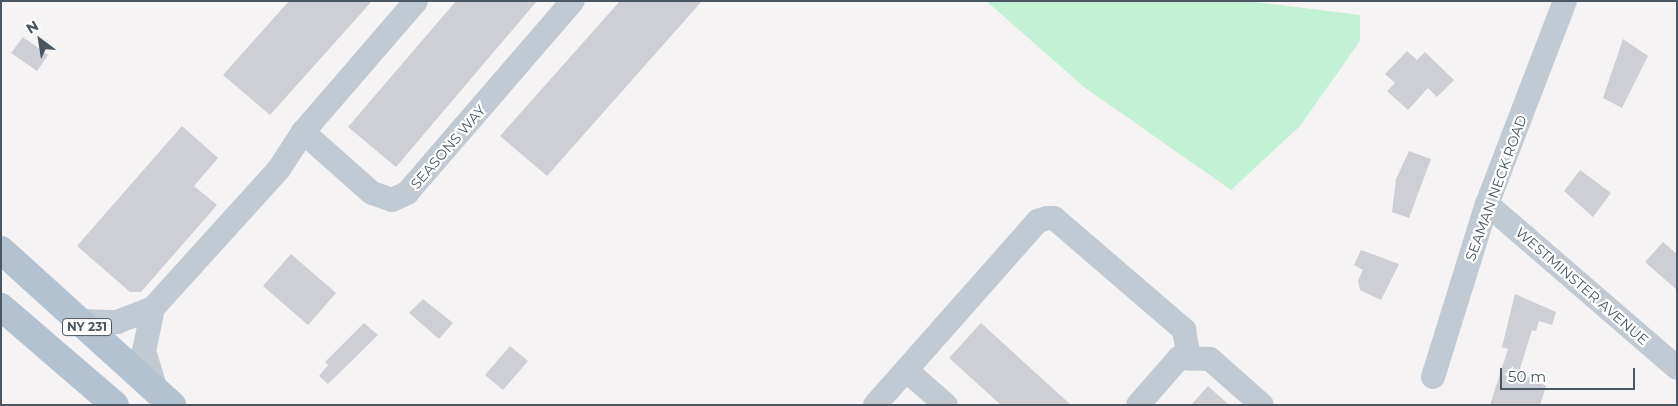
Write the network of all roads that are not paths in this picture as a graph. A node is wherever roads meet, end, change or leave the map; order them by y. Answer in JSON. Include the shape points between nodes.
{"nodes":[{"id":1,"x":416,"y":1,"type":"edge"},
{"id":2,"x":573,"y":1,"type":"edge"},
{"id":3,"x":1560,"y":4,"type":"edge"},
{"id":4,"x":303,"y":132,"type":"junction"},
{"id":5,"x":1488,"y":204,"type":"junction"},
{"id":6,"x":1,"y":250,"type":"edge"},
{"id":7,"x":1,"y":307,"type":"edge"},
{"id":8,"x":153,"y":308,"type":"junction"},
{"id":9,"x":80,"y":321,"type":"junction"},
{"id":10,"x":1190,"y":359,"type":"junction"},
{"id":11,"x":1677,"y":368,"type":"edge"},
{"id":12,"x":906,"y":370,"type":"junction"},
{"id":13,"x":1433,"y":377,"type":"dead end"},
{"id":14,"x":164,"y":398,"type":"edge"},
{"id":15,"x":115,"y":405,"type":"edge"},
{"id":16,"x":875,"y":405,"type":"edge"},
{"id":17,"x":946,"y":405,"type":"edge"},
{"id":18,"x":1138,"y":405,"type":"edge"},
{"id":19,"x":1262,"y":405,"type":"edge"}],
"edges":[{"from":1,"to":4,"type":"street"},
{"from":2,"to":4,"type":"street","name":"SEASONS WAY","via":[[407,193],[392,200],[372,193]]},
{"from":3,"to":5,"type":"street","name":"SEAMAN NECK ROAD"},
{"from":4,"to":8,"type":"street","via":[[279,168]]},
{"from":5,"to":11,"type":"street","name":"WESTMINSTER AVENUE"},
{"from":5,"to":13,"type":"street","name":"SEAMAN NECK ROAD"},
{"from":6,"to":9,"type":"main road","number":"NY 231"},
{"from":7,"to":15,"type":"main road","number":"NY 231"},
{"from":8,"to":9,"type":"street","via":[[117,322]]},
{"from":8,"to":14,"type":"street","via":[[144,351]]},
{"from":9,"to":14,"type":"main road","number":"NY 231"},
{"from":10,"to":12,"type":"street","via":[[1184,330],[1054,218],[1047,218],[1038,221]]},
{"from":10,"to":18,"type":"street","via":[[1179,358]]},
{"from":10,"to":19,"type":"street","via":[[1210,359]]},
{"from":12,"to":16,"type":"street"},
{"from":12,"to":17,"type":"street"}]}
